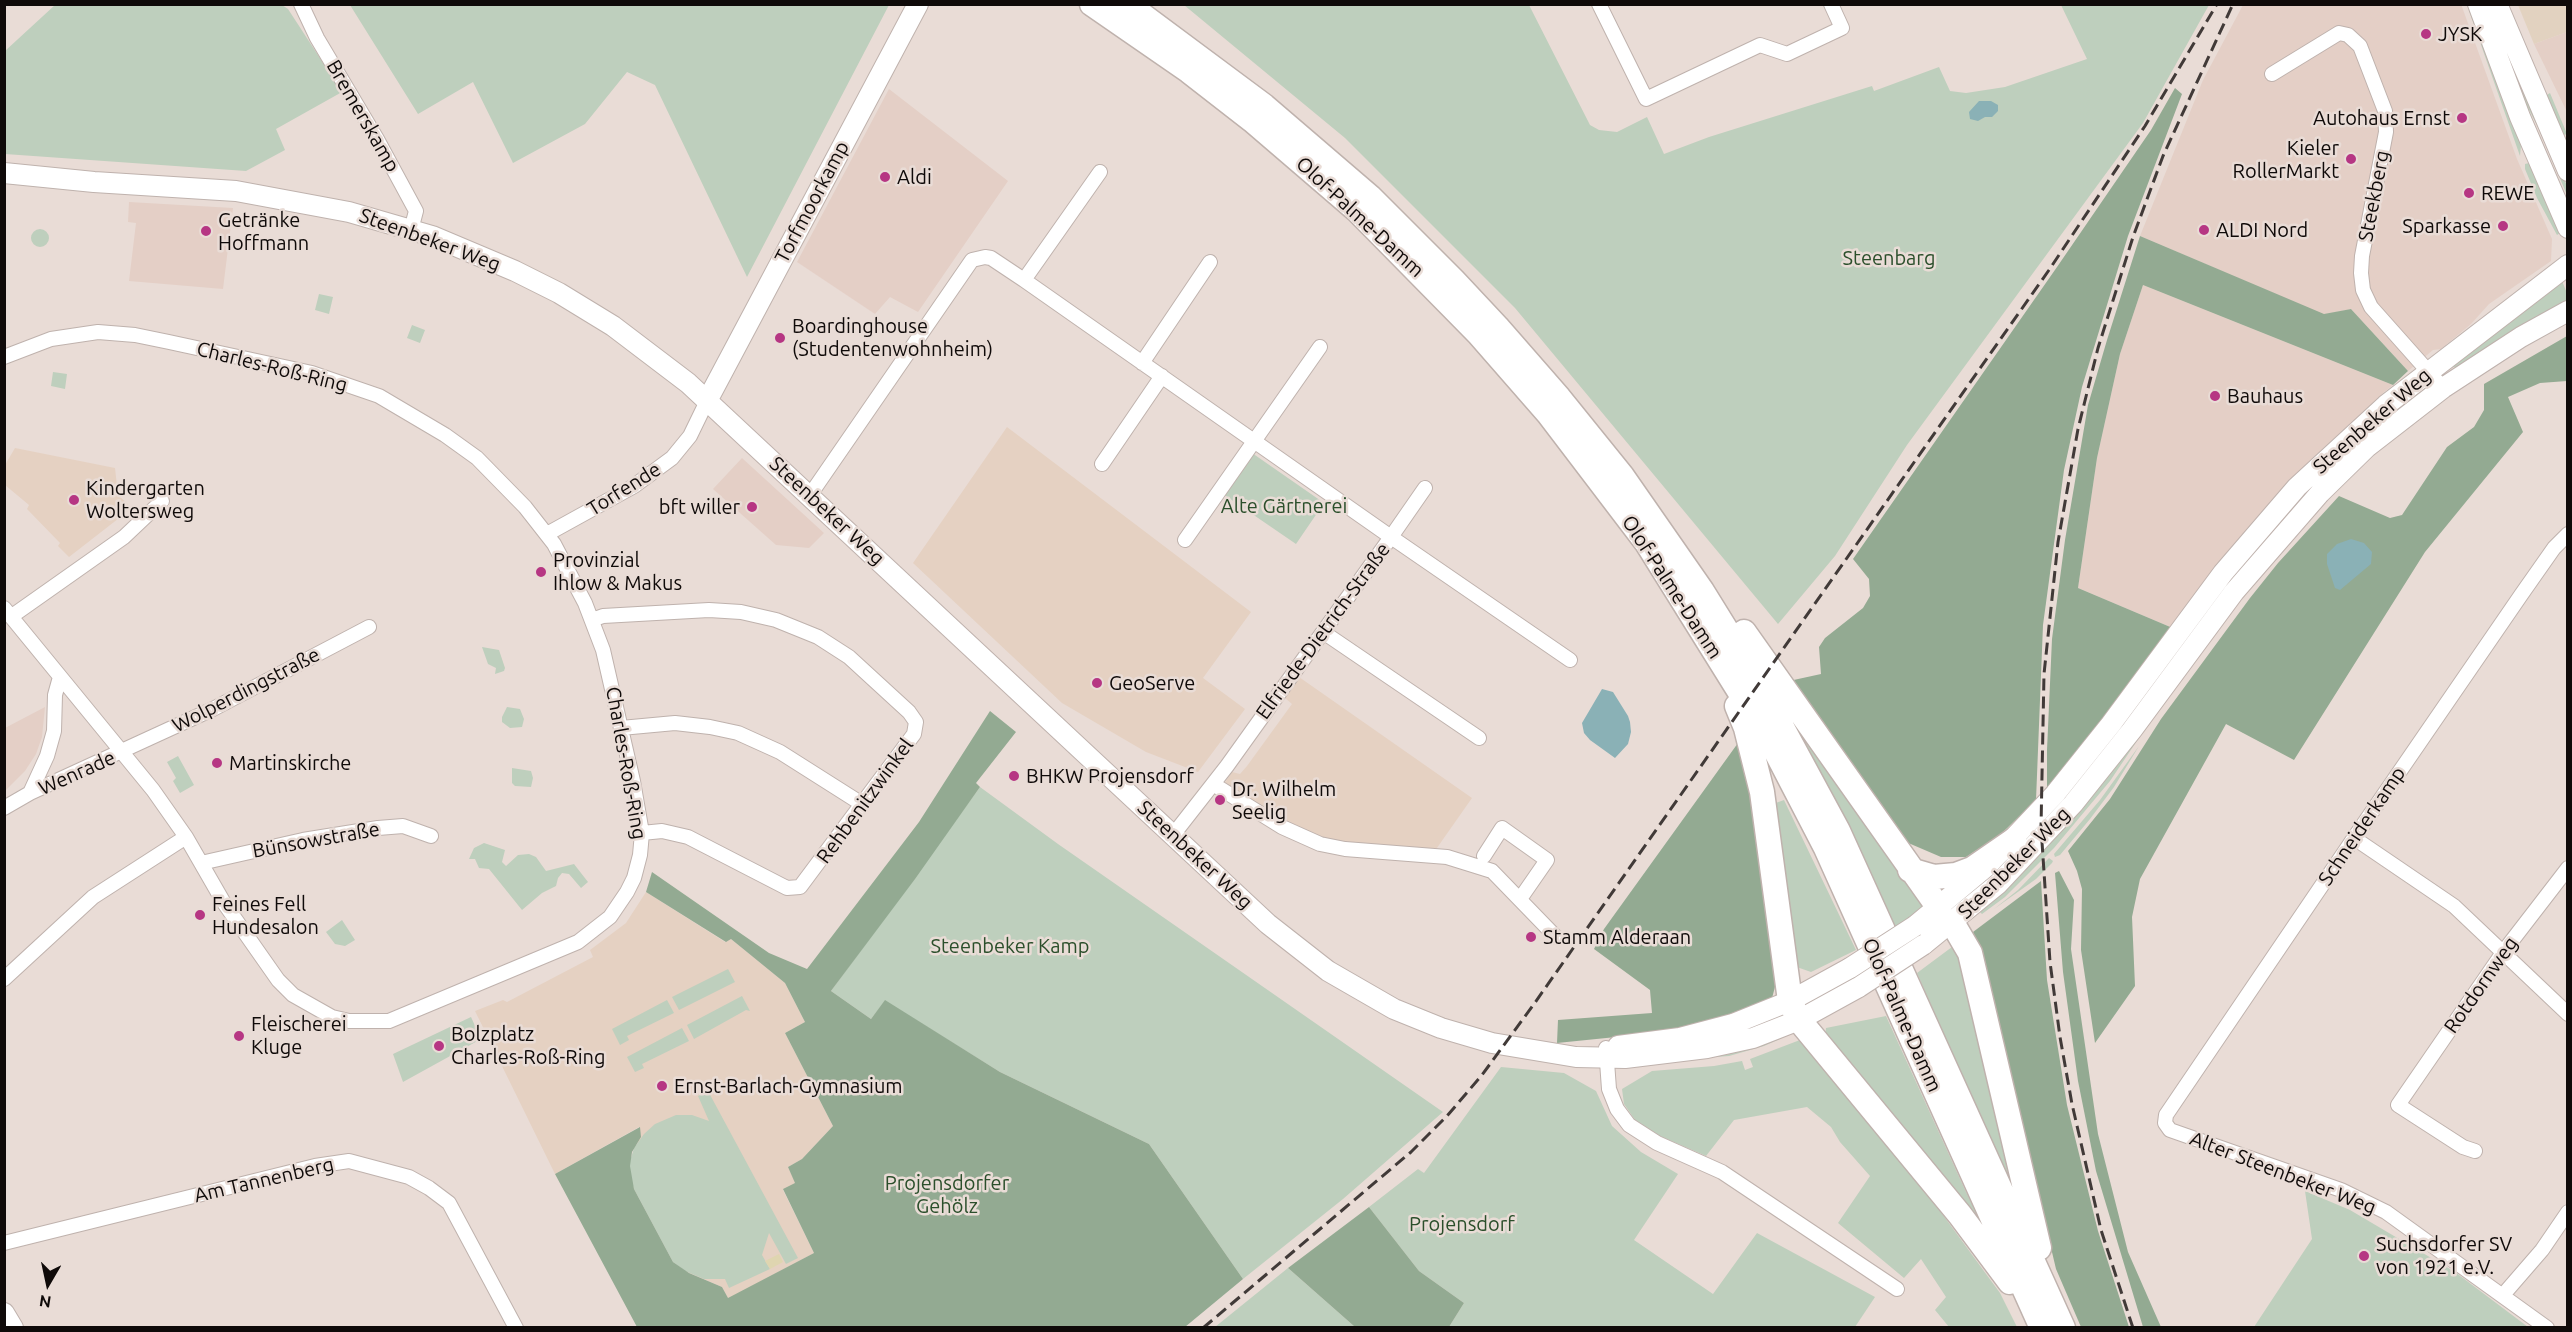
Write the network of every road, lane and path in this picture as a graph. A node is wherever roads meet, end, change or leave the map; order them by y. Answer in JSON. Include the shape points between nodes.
{"nodes":[{"id":1,"x":301,"y":4,"type":"edge"},
{"id":2,"x":918,"y":4,"type":"edge"},
{"id":3,"x":1092,"y":4,"type":"edge"},
{"id":4,"x":1127,"y":4,"type":"edge"},
{"id":5,"x":1599,"y":4,"type":"edge"},
{"id":6,"x":1831,"y":4,"type":"edge"},
{"id":7,"x":2478,"y":4,"type":"edge"},
{"id":8,"x":2497,"y":4,"type":"edge"},
{"id":9,"x":2272,"y":74,"type":"dead end"},
{"id":10,"x":2568,"y":171,"type":"edge"},
{"id":11,"x":1100,"y":172,"type":"dead end"},
{"id":12,"x":4,"y":173,"type":"edge"},
{"id":13,"x":2568,"y":228,"type":"edge"},
{"id":14,"x":411,"y":230,"type":"junction"},
{"id":15,"x":1210,"y":262,"type":"dead end"},
{"id":16,"x":2568,"y":265,"type":"edge"},
{"id":17,"x":1024,"y":280,"type":"junction"},
{"id":18,"x":2568,"y":311,"type":"edge"},
{"id":19,"x":1320,"y":348,"type":"dead end"},
{"id":20,"x":4,"y":357,"type":"edge"},
{"id":21,"x":1142,"y":363,"type":"junction"},
{"id":22,"x":2428,"y":372,"type":"junction"},
{"id":23,"x":1162,"y":376,"type":"junction"},
{"id":24,"x":2443,"y":388,"type":"junction"},
{"id":25,"x":707,"y":401,"type":"junction"},
{"id":26,"x":1255,"y":442,"type":"junction"},
{"id":27,"x":1102,"y":464,"type":"dead end"},
{"id":28,"x":1425,"y":488,"type":"dead end"},
{"id":29,"x":810,"y":495,"type":"junction"},
{"id":30,"x":162,"y":501,"type":"dead end"},
{"id":31,"x":547,"y":534,"type":"junction"},
{"id":32,"x":2568,"y":534,"type":"edge"},
{"id":33,"x":1391,"y":537,"type":"junction"},
{"id":34,"x":1185,"y":540,"type":"dead end"},
{"id":35,"x":1683,"y":564,"type":"junction"},
{"id":36,"x":2202,"y":602,"type":"junction"},
{"id":37,"x":8,"y":612,"type":"edge"},
{"id":38,"x":2218,"y":615,"type":"junction"},
{"id":39,"x":591,"y":620,"type":"junction"},
{"id":40,"x":369,"y":627,"type":"dead end"},
{"id":41,"x":1323,"y":632,"type":"junction"},
{"id":42,"x":1716,"y":654,"type":"junction"},
{"id":43,"x":1570,"y":660,"type":"dead end"},
{"id":44,"x":60,"y":677,"type":"junction"},
{"id":45,"x":621,"y":728,"type":"junction"},
{"id":46,"x":1479,"y":738,"type":"dead end"},
{"id":47,"x":123,"y":752,"type":"junction"},
{"id":48,"x":1213,"y":784,"type":"junction"},
{"id":49,"x":30,"y":793,"type":"junction"},
{"id":50,"x":862,"y":804,"type":"junction"},
{"id":51,"x":4,"y":808,"type":"edge"},
{"id":52,"x":642,"y":833,"type":"junction"},
{"id":53,"x":1173,"y":835,"type":"junction"},
{"id":54,"x":431,"y":836,"type":"dead end"},
{"id":55,"x":186,"y":837,"type":"junction"},
{"id":56,"x":2354,"y":838,"type":"junction"},
{"id":57,"x":2014,"y":840,"type":"junction"},
{"id":58,"x":1484,"y":856,"type":"dead end"},
{"id":59,"x":201,"y":862,"type":"junction"},
{"id":60,"x":2568,"y":868,"type":"edge"},
{"id":61,"x":1911,"y":870,"type":"junction"},
{"id":62,"x":1520,"y":899,"type":"junction"},
{"id":63,"x":1946,"y":916,"type":"junction"},
{"id":64,"x":1556,"y":938,"type":"dead end"},
{"id":65,"x":2504,"y":951,"type":"junction"},
{"id":66,"x":4,"y":979,"type":"edge"},
{"id":67,"x":1795,"y":1011,"type":"junction"},
{"id":68,"x":2568,"y":1014,"type":"edge"},
{"id":69,"x":1606,"y":1053,"type":"junction"},
{"id":70,"x":2165,"y":1123,"type":"joint"},
{"id":71,"x":2475,"y":1151,"type":"dead end"},
{"id":72,"x":2568,"y":1212,"type":"edge"},
{"id":73,"x":4,"y":1243,"type":"edge"},
{"id":74,"x":1896,"y":1289,"type":"dead end"},
{"id":75,"x":2503,"y":1295,"type":"junction"},
{"id":76,"x":4,"y":1314,"type":"edge"},
{"id":77,"x":13,"y":1328,"type":"edge"},
{"id":78,"x":516,"y":1328,"type":"edge"},
{"id":79,"x":2042,"y":1328,"type":"edge"},
{"id":80,"x":2063,"y":1328,"type":"edge"},
{"id":81,"x":2547,"y":1328,"type":"edge"}],
"edges":[{"from":1,"to":14,"type":"street","name":"Bremerskamp","via":[[416,211]]},
{"from":2,"to":25,"type":"main road","name":"Torfmoorkamp"},
{"from":3,"to":42,"type":"highway","name":"Olof-Palme-Damm","via":[[1261,127],[1358,211],[1472,326],[1595,473],[1647,543]]},
{"from":4,"to":35,"type":"highway","name":"Olof-Palme-Damm","via":[[1264,106],[1370,197],[1454,280],[1622,476]]},
{"from":5,"to":6,"type":"street","via":[[1646,99],[1760,45],[1787,54],[1842,28]]},
{"from":7,"to":13,"type":"main road","via":[[2520,117]]},
{"from":8,"to":10,"type":"main road"},
{"from":9,"to":22,"type":"street","name":"Steekberg","via":[[2338,33],[2348,35],[2360,46],[2385,111],[2386,132],[2362,256],[2364,290],[2371,308]]},
{"from":11,"to":17,"type":"street"},
{"from":12,"to":14,"type":"main road","name":"Steenbeker Weg","via":[[236,191],[349,212]]},
{"from":14,"to":25,"type":"main road","name":"Steenbeker Weg","via":[[481,256],[559,293],[630,339]]},
{"from":15,"to":21,"type":"street"},
{"from":16,"to":22,"type":"main road","name":"Steenbeker Weg"},
{"from":17,"to":21,"type":"street","name":"Elfriede-Dietrich-Straße"},
{"from":17,"to":29,"type":"street","name":"Elfriede-Dietrich-Straße","via":[[991,258],[972,260]]},
{"from":18,"to":24,"type":"main road","name":"Steenbeker Weg"},
{"from":19,"to":26,"type":"street"},
{"from":20,"to":31,"type":"street","name":"Charles-Roß-Ring","via":[[51,339],[120,333],[312,373],[379,396],[445,435],[496,476]]},
{"from":21,"to":23,"type":"street","name":"Elfriede-Dietrich-Straße"},
{"from":22,"to":24,"type":"street","name":"Steekberg"},
{"from":22,"to":36,"type":"main road","name":"Steenbeker Weg","via":[[2356,430],[2297,487]]},
{"from":23,"to":26,"type":"street","name":"Elfriede-Dietrich-Straße"},
{"from":23,"to":27,"type":"street"},
{"from":24,"to":38,"type":"main road","name":"Steenbeker Weg","via":[[2367,447],[2320,493],[2249,573]]},
{"from":25,"to":29,"type":"main road","name":"Steenbeker Weg"},
{"from":25,"to":31,"type":"street","name":"Torfende","via":[[690,436],[672,458],[634,486]]},
{"from":26,"to":33,"type":"street","name":"Elfriede-Dietrich-Straße"},
{"from":26,"to":34,"type":"street"},
{"from":28,"to":33,"type":"street"},
{"from":29,"to":53,"type":"main road","name":"Steenbeker Weg"},
{"from":30,"to":37,"type":"street","via":[[124,537]]},
{"from":31,"to":39,"type":"street","name":"Charles-Roß-Ring","via":[[576,584]]},
{"from":32,"to":56,"type":"street","name":"Schneiderkamp","via":[[2554,548]]},
{"from":33,"to":41,"type":"street","name":"Elfriede-Dietrich-Straße"},
{"from":33,"to":43,"type":"street"},
{"from":35,"to":61,"type":"highway","via":[[1727,609]]},
{"from":35,"to":80,"type":"highway","name":"Olof-Palme-Damm","via":[[1751,670],[1838,831]]},
{"from":36,"to":38,"type":"main road"},
{"from":36,"to":57,"type":"main road","name":"Steenbeker Weg","via":[[2082,762]]},
{"from":37,"to":44,"type":"street","name":"Charles-Roß-Ring"},
{"from":38,"to":63,"type":"main road","name":"Steenbeker Weg","via":[[2073,804],[2023,861]]},
{"from":39,"to":45,"type":"street","name":"Charles-Roß-Ring","via":[[603,650]]},
{"from":39,"to":50,"type":"street","name":"Rehbenitzwinkel","via":[[654,612],[741,612],[796,627],[841,652],[913,715],[916,722],[914,734]]},
{"from":40,"to":47,"type":"street","name":"Wolperdingstraße"},
{"from":41,"to":46,"type":"street"},
{"from":41,"to":48,"type":"street","name":"Elfriede-Dietrich-Straße"},
{"from":42,"to":67,"type":"highway","via":[[1746,728],[1762,792]]},
{"from":42,"to":79,"type":"highway","name":"Olof-Palme-Damm","via":[[1771,742],[1826,848]]},
{"from":44,"to":47,"type":"street","name":"Charles-Roß-Ring"},
{"from":44,"to":49,"type":"street","name":"Wenrade","via":[[54,731]]},
{"from":45,"to":50,"type":"street","via":[[675,723],[738,733],[780,752]]},
{"from":45,"to":52,"type":"street","name":"Charles-Roß-Ring"},
{"from":47,"to":49,"type":"street","name":"Wenrade"},
{"from":47,"to":55,"type":"street","name":"Charles-Roß-Ring"},
{"from":48,"to":53,"type":"street","name":"Elfriede-Dietrich-Straße"},
{"from":48,"to":62,"type":"street","via":[[1301,837],[1345,849],[1470,862],[1492,871]]},
{"from":49,"to":51,"type":"street","name":"Wenrade"},
{"from":50,"to":52,"type":"street","name":"Rehbenitzwinkel","via":[[803,884],[796,888],[787,888],[688,837],[662,831]]},
{"from":52,"to":59,"type":"street","name":"Charles-Roß-Ring","via":[[640,855],[627,892],[598,928],[569,946],[389,1021],[332,1017],[292,995],[224,903]]},
{"from":53,"to":69,"type":"main road","name":"Steenbeker Weg","via":[[1290,942],[1394,1009],[1454,1033],[1492,1043],[1587,1059]]},
{"from":54,"to":59,"type":"street","name":"Bünsowstraße","via":[[403,826],[378,828]]},
{"from":55,"to":59,"type":"street","name":"Charles-Roß-Ring"},
{"from":55,"to":66,"type":"street","via":[[93,897]]},
{"from":56,"to":65,"type":"street","via":[[2454,906]]},
{"from":56,"to":70,"type":"street","name":"Schneiderkamp","via":[[2166,1115]]},
{"from":57,"to":61,"type":"highway","via":[[1956,875],[1934,877]]},
{"from":57,"to":63,"type":"main road","name":"Steenbeker Weg"},
{"from":58,"to":62,"type":"street","via":[[1502,828],[1547,860]]},
{"from":60,"to":65,"type":"street","name":"Rotdornweg"},
{"from":61,"to":63,"type":"highway"},
{"from":62,"to":64,"type":"street"},
{"from":63,"to":67,"type":"main road","name":"Steenbeker Weg","bridge":true,"via":[[1915,926],[1850,968]]},
{"from":63,"to":67,"type":"main road","name":"Steenbeker Weg","bridge":true,"via":[[1923,945],[1859,987]]},
{"from":63,"to":80,"type":"highway","via":[[1970,953],[2036,1239]]},
{"from":65,"to":68,"type":"street"},
{"from":65,"to":71,"type":"street","name":"Rotdornweg","via":[[2398,1105]]},
{"from":67,"to":69,"type":"main road","name":"Steenbeker Weg","via":[[1749,1018],[1704,1033]]},
{"from":67,"to":79,"type":"highway","via":[[1960,1215]]},
{"from":69,"to":74,"type":"street","via":[[1609,1089],[1629,1125],[1657,1143],[1722,1172]]},
{"from":70,"to":75,"type":"street","name":"Alter Steenbeker Weg","via":[[2170,1130],[2341,1190],[2386,1212]]},
{"from":72,"to":75,"type":"street"},
{"from":73,"to":78,"type":"street","name":"Am Tannenberg","via":[[349,1161],[409,1177],[449,1203]]},
{"from":75,"to":81,"type":"street","name":"Alter Steenbeker Weg"},
{"from":76,"to":77,"type":"main road"}]}
